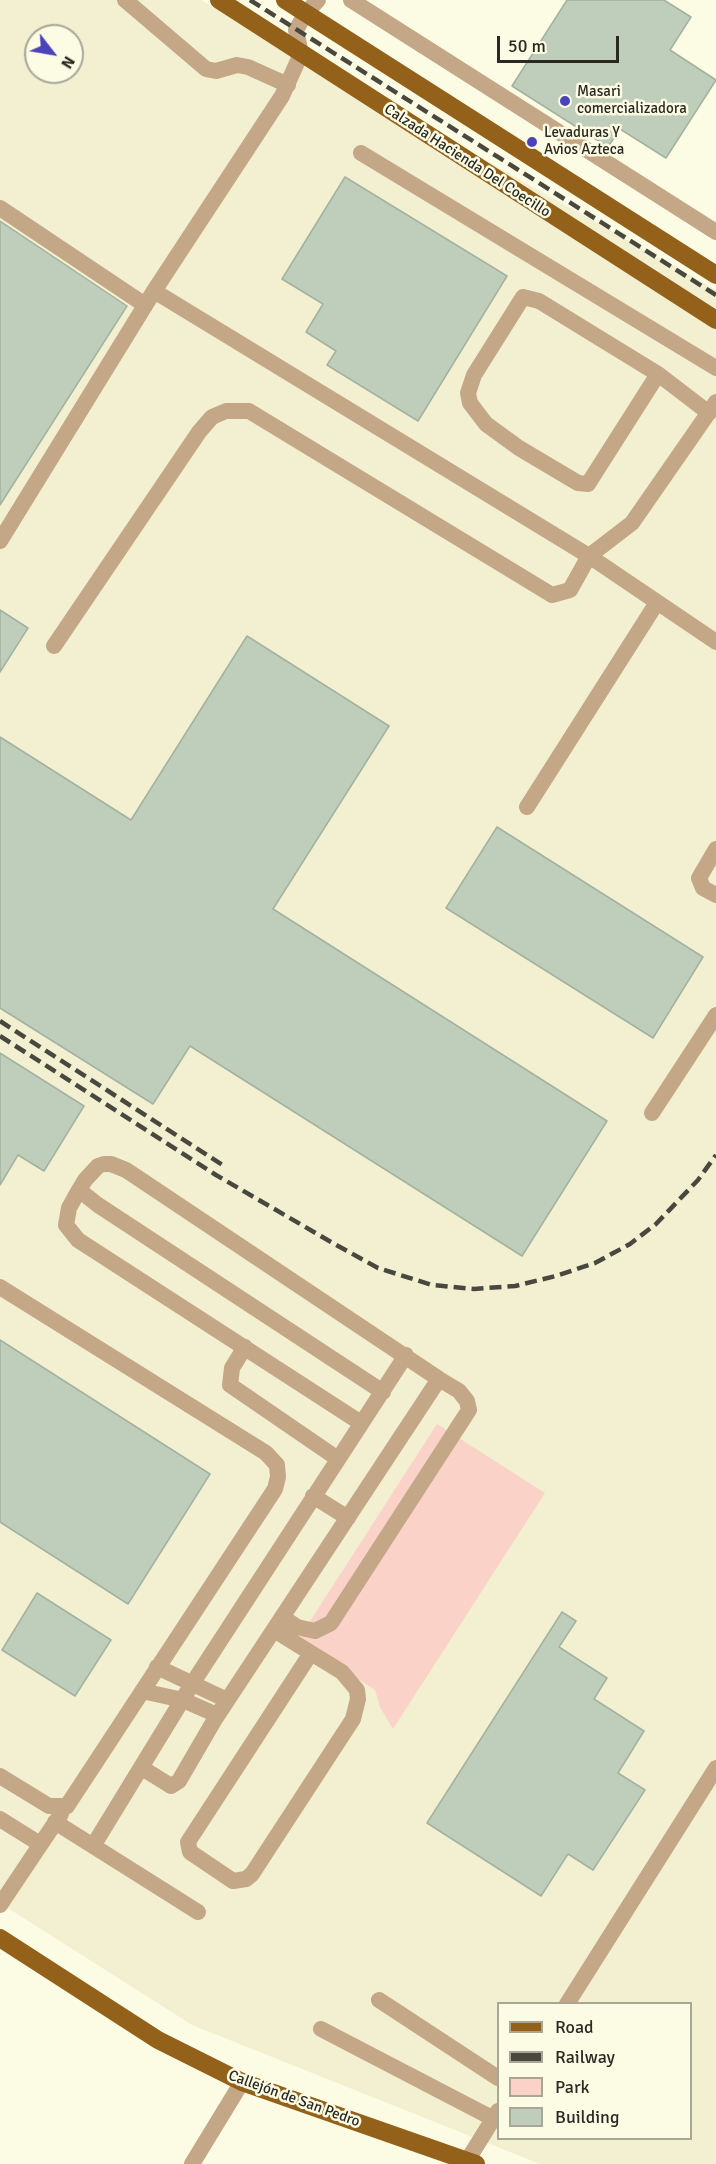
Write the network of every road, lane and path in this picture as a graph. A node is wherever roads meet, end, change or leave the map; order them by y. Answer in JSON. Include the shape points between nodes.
{"nodes":[{"id":1,"x":125,"y":0,"type":"edge"},
{"id":2,"x":219,"y":0,"type":"edge"},
{"id":3,"x":285,"y":0,"type":"edge"},
{"id":4,"x":351,"y":0,"type":"edge"},
{"id":5,"x":312,"y":7,"type":"edge"},
{"id":6,"x":301,"y":54,"type":"junction"},
{"id":7,"x":288,"y":85,"type":"junction"},
{"id":8,"x":361,"y":153,"type":"dead end"},
{"id":9,"x":0,"y":208,"type":"edge"},
{"id":10,"x":716,"y":232,"type":"edge"},
{"id":11,"x":716,"y":275,"type":"edge"},
{"id":12,"x":150,"y":298,"type":"junction"},
{"id":13,"x":716,"y":320,"type":"edge"},
{"id":14,"x":716,"y":368,"type":"edge"},
{"id":15,"x":658,"y":374,"type":"junction"},
{"id":16,"x":713,"y":408,"type":"edge"},
{"id":17,"x":0,"y":541,"type":"edge"},
{"id":18,"x":590,"y":556,"type":"junction"},
{"id":19,"x":656,"y":604,"type":"junction"},
{"id":20,"x":716,"y":642,"type":"edge"},
{"id":21,"x":54,"y":646,"type":"dead end"},
{"id":22,"x":527,"y":807,"type":"dead end"},
{"id":23,"x":716,"y":849,"type":"edge"},
{"id":24,"x":716,"y":895,"type":"edge"},
{"id":25,"x":716,"y":1016,"type":"edge"},
{"id":26,"x":652,"y":1113,"type":"dead end"},
{"id":27,"x":79,"y":1191,"type":"junction"},
{"id":28,"x":0,"y":1287,"type":"edge"},
{"id":29,"x":245,"y":1347,"type":"junction"},
{"id":30,"x":406,"y":1355,"type":"junction"},
{"id":31,"x":439,"y":1379,"type":"junction"},
{"id":32,"x":382,"y":1392,"type":"junction"},
{"id":33,"x":361,"y":1423,"type":"junction"},
{"id":34,"x":338,"y":1459,"type":"junction"},
{"id":35,"x":313,"y":1496,"type":"junction"},
{"id":36,"x":348,"y":1518,"type":"junction"},
{"id":37,"x":278,"y":1624,"type":"junction"},
{"id":38,"x":311,"y":1653,"type":"junction"},
{"id":39,"x":157,"y":1667,"type":"junction"},
{"id":40,"x":192,"y":1684,"type":"junction"},
{"id":41,"x":142,"y":1691,"type":"junction"},
{"id":42,"x":183,"y":1700,"type":"junction"},
{"id":43,"x":227,"y":1700,"type":"junction"},
{"id":44,"x":217,"y":1715,"type":"junction"},
{"id":45,"x":142,"y":1768,"type":"junction"},
{"id":46,"x":716,"y":1768,"type":"edge"},
{"id":47,"x":0,"y":1776,"type":"edge"},
{"id":48,"x":68,"y":1806,"type":"junction"},
{"id":49,"x":0,"y":1819,"type":"edge"},
{"id":50,"x":54,"y":1822,"type":"junction"},
{"id":51,"x":40,"y":1844,"type":"junction"},
{"id":52,"x":93,"y":1846,"type":"junction"},
{"id":53,"x":2,"y":1895,"type":"edge"},
{"id":54,"x":198,"y":1912,"type":"dead end"},
{"id":55,"x":0,"y":1938,"type":"edge"},
{"id":56,"x":379,"y":2000,"type":"dead end"},
{"id":57,"x":568,"y":2002,"type":"edge"},
{"id":58,"x":321,"y":2029,"type":"dead end"},
{"id":59,"x":497,"y":2077,"type":"edge"},
{"id":60,"x":242,"y":2082,"type":"junction"},
{"id":61,"x":496,"y":2115,"type":"edge"},
{"id":62,"x":471,"y":2162,"type":"edge"},
{"id":63,"x":192,"y":2164,"type":"edge"}],
"edges":[{"from":1,"to":7,"type":"street","via":[[206,69],[248,67]]},
{"from":2,"to":6,"type":"main road","name":"Calzada Hacienda Del Coecillo"},
{"from":3,"to":5,"type":"main road"},
{"from":4,"to":10,"type":"street"},
{"from":5,"to":6,"type":"street","via":[[296,30]]},
{"from":5,"to":11,"type":"main road"},
{"from":6,"to":7,"type":"street"},
{"from":6,"to":13,"type":"main road","name":"Calzada Hacienda Del Coecillo"},
{"from":7,"to":12,"type":"street"},
{"from":8,"to":14,"type":"street"},
{"from":9,"to":12,"type":"street"},
{"from":12,"to":17,"type":"street"},
{"from":12,"to":18,"type":"street"},
{"from":15,"to":15,"type":"street","via":[[539,301],[523,297],[474,375],[468,393],[476,414],[486,424],[536,459],[585,485]]},
{"from":15,"to":16,"type":"street"},
{"from":16,"to":18,"type":"street","via":[[632,523]]},
{"from":18,"to":19,"type":"street"},
{"from":18,"to":21,"type":"street","via":[[570,590],[552,595],[249,411],[226,411],[212,417],[199,432]]},
{"from":19,"to":20,"type":"street"},
{"from":19,"to":22,"type":"street"},
{"from":23,"to":24,"type":"street","via":[[699,878],[703,888]]},
{"from":25,"to":26,"type":"street"},
{"from":27,"to":29,"type":"street","via":[[66,1216],[66,1225],[73,1235]]},
{"from":27,"to":30,"type":"street","via":[[98,1166],[111,1164],[126,1170]]},
{"from":27,"to":32,"type":"street"},
{"from":28,"to":39,"type":"street","via":[[266,1453],[277,1465],[275,1489]]},
{"from":29,"to":33,"type":"street"},
{"from":29,"to":34,"type":"street","via":[[232,1368],[230,1385]]},
{"from":30,"to":31,"type":"street"},
{"from":30,"to":32,"type":"street"},
{"from":31,"to":36,"type":"street"},
{"from":31,"to":37,"type":"street","via":[[459,1391],[469,1410],[331,1623],[315,1631]]},
{"from":32,"to":33,"type":"street"},
{"from":33,"to":34,"type":"street"},
{"from":34,"to":35,"type":"street"},
{"from":35,"to":36,"type":"street"},
{"from":35,"to":40,"type":"street"},
{"from":36,"to":37,"type":"street"},
{"from":37,"to":38,"type":"street"},
{"from":37,"to":43,"type":"street"},
{"from":38,"to":38,"type":"street","via":[[188,1842],[190,1852],[233,1881],[252,1874],[353,1719],[357,1690],[342,1672]]},
{"from":39,"to":40,"type":"street"},
{"from":39,"to":41,"type":"street"},
{"from":40,"to":42,"type":"street"},
{"from":40,"to":43,"type":"street"},
{"from":41,"to":42,"type":"street"},
{"from":41,"to":48,"type":"street"},
{"from":42,"to":44,"type":"street"},
{"from":42,"to":45,"type":"street"},
{"from":43,"to":44,"type":"street"},
{"from":44,"to":45,"type":"street","via":[[176,1785],[171,1786]]},
{"from":45,"to":52,"type":"street"},
{"from":46,"to":57,"type":"street"},
{"from":47,"to":48,"type":"street","via":[[50,1806]]},
{"from":48,"to":50,"type":"street"},
{"from":49,"to":51,"type":"street"},
{"from":50,"to":51,"type":"street"},
{"from":50,"to":52,"type":"street"},
{"from":51,"to":53,"type":"street"},
{"from":52,"to":54,"type":"street"},
{"from":55,"to":60,"type":"main road","name":"Callejón de San Pedro","via":[[158,2040]]},
{"from":56,"to":59,"type":"street"},
{"from":58,"to":61,"type":"street"},
{"from":60,"to":62,"type":"main road","name":"Callejón de San Pedro"},
{"from":60,"to":63,"type":"street"},
{"from":61,"to":62,"type":"street"}]}
